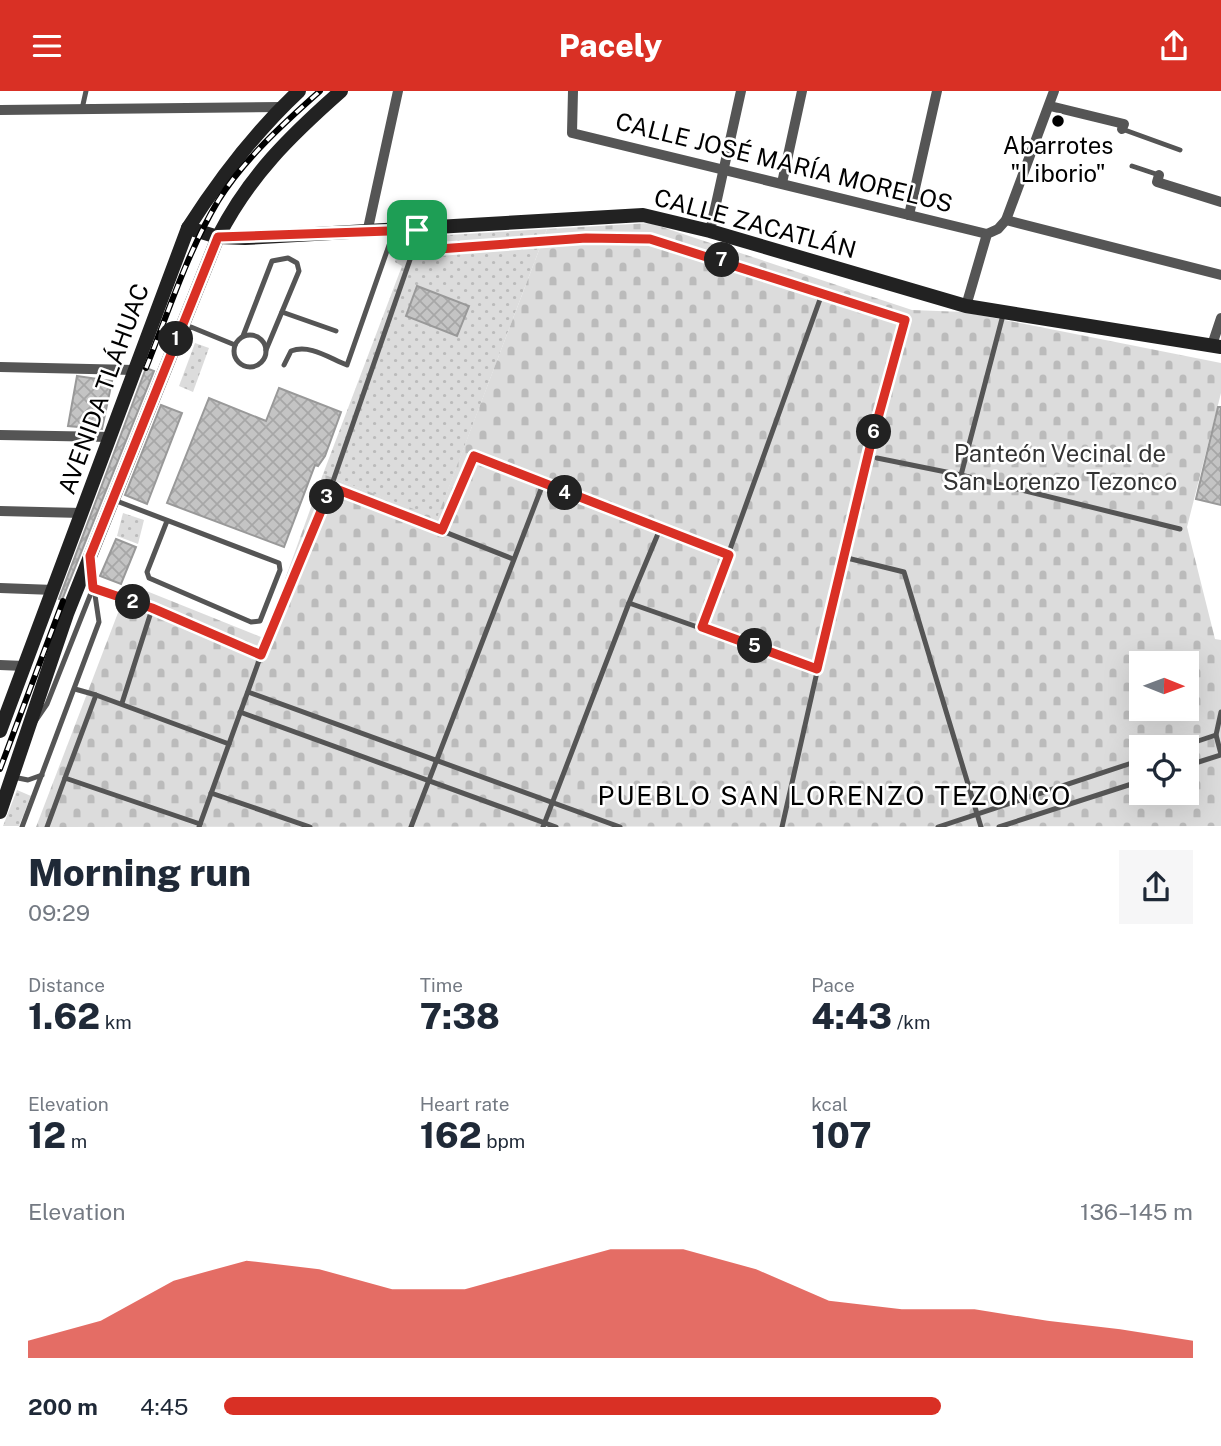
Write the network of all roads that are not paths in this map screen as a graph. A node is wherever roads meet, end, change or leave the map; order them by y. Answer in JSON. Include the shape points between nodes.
{"nodes":[{"id":1,"x":86,"y":91,"type":"edge"},
{"id":2,"x":299,"y":91,"type":"edge"},
{"id":3,"x":341,"y":91,"type":"edge"},
{"id":4,"x":398,"y":91,"type":"edge"},
{"id":5,"x":572,"y":91,"type":"edge"},
{"id":6,"x":741,"y":91,"type":"edge"},
{"id":7,"x":802,"y":91,"type":"edge"},
{"id":8,"x":937,"y":91,"type":"edge"},
{"id":9,"x":1054,"y":91,"type":"edge"},
{"id":10,"x":1050,"y":106,"type":"junction"},
{"id":11,"x":282,"y":107,"type":"junction"},
{"id":12,"x":82,"y":109,"type":"junction"},
{"id":13,"x":0,"y":110,"type":"edge"},
{"id":14,"x":1122,"y":129,"type":"joint"},
{"id":15,"x":1180,"y":150,"type":"dead end"},
{"id":16,"x":1132,"y":166,"type":"dead end"},
{"id":17,"x":724,"y":169,"type":"junction"},
{"id":18,"x":1159,"y":175,"type":"joint"},
{"id":19,"x":782,"y":183,"type":"junction"},
{"id":20,"x":1221,"y":202,"type":"edge"},
{"id":21,"x":909,"y":215,"type":"junction"},
{"id":22,"x":1006,"y":220,"type":"junction"},
{"id":23,"x":188,"y":228,"type":"junction"},
{"id":24,"x":417,"y":230,"type":"junction"},
{"id":25,"x":394,"y":231,"type":"junction"},
{"id":26,"x":710,"y":231,"type":"junction"},
{"id":27,"x":367,"y":233,"type":"junction"},
{"id":28,"x":987,"y":234,"type":"junction"},
{"id":29,"x":218,"y":237,"type":"junction"},
{"id":30,"x":412,"y":251,"type":"junction"},
{"id":31,"x":1221,"y":275,"type":"edge"},
{"id":32,"x":823,"y":292,"type":"junction"},
{"id":33,"x":966,"y":306,"type":"junction"},
{"id":34,"x":282,"y":312,"type":"junction"},
{"id":35,"x":1004,"y":312,"type":"junction"},
{"id":36,"x":1221,"y":318,"type":"edge"},
{"id":37,"x":335,"y":331,"type":"dead end"},
{"id":38,"x":243,"y":336,"type":"junction"},
{"id":39,"x":177,"y":338,"type":"junction"},
{"id":40,"x":235,"y":345,"type":"junction"},
{"id":41,"x":1216,"y":346,"type":"edge"},
{"id":42,"x":266,"y":350,"type":"junction"},
{"id":43,"x":284,"y":365,"type":"dead end"},
{"id":44,"x":0,"y":367,"type":"edge"},
{"id":45,"x":134,"y":370,"type":"junction"},
{"id":46,"x":0,"y":435,"type":"edge"},
{"id":47,"x":110,"y":437,"type":"junction"},
{"id":48,"x":877,"y":458,"type":"dead end"},
{"id":49,"x":961,"y":475,"type":"junction"},
{"id":50,"x":543,"y":484,"type":"junction"},
{"id":51,"x":331,"y":487,"type":"junction"},
{"id":52,"x":111,"y":499,"type":"junction"},
{"id":53,"x":0,"y":511,"type":"edge"},
{"id":54,"x":82,"y":513,"type":"junction"},
{"id":55,"x":167,"y":521,"type":"junction"},
{"id":56,"x":660,"y":529,"type":"junction"},
{"id":57,"x":1180,"y":529,"type":"dead end"},
{"id":58,"x":442,"y":530,"type":"junction"},
{"id":59,"x":729,"y":555,"type":"junction"},
{"id":60,"x":90,"y":556,"type":"junction"},
{"id":61,"x":843,"y":557,"type":"junction"},
{"id":62,"x":513,"y":559,"type":"junction"},
{"id":63,"x":0,"y":588,"type":"edge"},
{"id":64,"x":93,"y":588,"type":"junction"},
{"id":65,"x":54,"y":590,"type":"junction"},
{"id":66,"x":629,"y":603,"type":"junction"},
{"id":67,"x":152,"y":608,"type":"junction"},
{"id":68,"x":702,"y":627,"type":"junction"},
{"id":69,"x":261,"y":655,"type":"junction"},
{"id":70,"x":0,"y":665,"type":"edge"},
{"id":71,"x":24,"y":666,"type":"junction"},
{"id":72,"x":817,"y":669,"type":"junction"},
{"id":73,"x":75,"y":689,"type":"junction"},
{"id":74,"x":248,"y":692,"type":"junction"},
{"id":75,"x":96,"y":695,"type":"junction"},
{"id":76,"x":122,"y":703,"type":"junction"},
{"id":77,"x":240,"y":712,"type":"junction"},
{"id":78,"x":1221,"y":712,"type":"edge"},
{"id":79,"x":27,"y":726,"type":"junction"},
{"id":80,"x":0,"y":731,"type":"edge"},
{"id":81,"x":1216,"y":735,"type":"junction"},
{"id":82,"x":1199,"y":741,"type":"edge"},
{"id":83,"x":229,"y":744,"type":"junction"},
{"id":84,"x":1221,"y":755,"type":"edge"},
{"id":85,"x":437,"y":760,"type":"junction"},
{"id":86,"x":1199,"y":762,"type":"edge"},
{"id":87,"x":1129,"y":764,"type":"edge"},
{"id":88,"x":6,"y":775,"type":"edge"},
{"id":89,"x":42,"y":775,"type":"junction"},
{"id":90,"x":65,"y":778,"type":"junction"},
{"id":91,"x":429,"y":779,"type":"junction"},
{"id":92,"x":1129,"y":785,"type":"edge"},
{"id":93,"x":211,"y":793,"type":"junction"},
{"id":94,"x":552,"y":802,"type":"junction"},
{"id":95,"x":0,"y":812,"type":"edge"},
{"id":96,"x":979,"y":813,"type":"junction"},
{"id":97,"x":544,"y":824,"type":"edge"},
{"id":98,"x":200,"y":825,"type":"edge"},
{"id":99,"x":22,"y":827,"type":"edge"},
{"id":100,"x":47,"y":827,"type":"edge"},
{"id":101,"x":310,"y":827,"type":"edge"},
{"id":102,"x":411,"y":827,"type":"edge"},
{"id":103,"x":556,"y":827,"type":"edge"},
{"id":104,"x":620,"y":827,"type":"edge"},
{"id":105,"x":782,"y":827,"type":"edge"},
{"id":106,"x":938,"y":827,"type":"edge"},
{"id":107,"x":981,"y":827,"type":"edge"},
{"id":108,"x":999,"y":827,"type":"edge"}],
"edges":[{"from":1,"to":12,"type":"lane"},
{"from":2,"to":11,"type":"main road","name":"AVENIDA TLÁHUAC"},
{"from":3,"to":29,"type":"main road","name":"AVENIDA TLÁHUAC","via":[[251,180]]},
{"from":4,"to":27,"type":"street"},
{"from":5,"to":17,"type":"street","name":"CALLE JOSÉ MARÍA MORELOS","via":[[572,133]]},
{"from":6,"to":17,"type":"street"},
{"from":7,"to":19,"type":"street"},
{"from":8,"to":21,"type":"street"},
{"from":9,"to":10,"type":"street"},
{"from":10,"to":14,"type":"street","via":[[1124,124]]},
{"from":10,"to":22,"type":"street"},
{"from":11,"to":12,"type":"street"},
{"from":11,"to":23,"type":"main road","name":"AVENIDA TLÁHUAC","via":[[222,178]]},
{"from":12,"to":13,"type":"street"},
{"from":14,"to":15,"type":"lane"},
{"from":16,"to":18,"type":"lane"},
{"from":17,"to":19,"type":"street","name":"CALLE JOSÉ MARÍA MORELOS"},
{"from":17,"to":26,"type":"street"},
{"from":18,"to":20,"type":"street","via":[[1157,182]]},
{"from":19,"to":21,"type":"street","name":"CALLE JOSÉ MARÍA MORELOS"},
{"from":21,"to":28,"type":"street","name":"CALLE JOSÉ MARÍA MORELOS"},
{"from":22,"to":28,"type":"street"},
{"from":22,"to":31,"type":"street"},
{"from":23,"to":29,"type":"main road","name":"CALLE ZACATLÁN"},
{"from":23,"to":45,"type":"main road","name":"AVENIDA TLÁHUAC"},
{"from":24,"to":25,"type":"main road","name":"CALLE ZACATLÁN"},
{"from":24,"to":26,"type":"main road","name":"CALLE ZACATLÁN","via":[[643,215]]},
{"from":24,"to":30,"type":"lane"},
{"from":25,"to":27,"type":"main road","name":"CALLE ZACATLÁN"},
{"from":25,"to":43,"type":"lane","via":[[347,365],[298,348]]},
{"from":26,"to":33,"type":"main road","name":"CALLE ZACATLÁN"},
{"from":27,"to":29,"type":"main road","name":"CALLE ZACATLÁN"},
{"from":28,"to":33,"type":"street"},
{"from":29,"to":39,"type":"main road","name":"AVENIDA TLÁHUAC"},
{"from":30,"to":32,"type":"lane","via":[[586,238],[650,239]]},
{"from":30,"to":51,"type":"lane"},
{"from":32,"to":59,"type":"lane"},
{"from":32,"to":61,"type":"lane","via":[[905,320]]},
{"from":33,"to":35,"type":"main road","name":"CALLE ZACATLÁN"},
{"from":34,"to":37,"type":"lane"},
{"from":34,"to":38,"type":"lane","via":[[299,271],[297,263],[288,258],[272,261]]},
{"from":34,"to":42,"type":"lane"},
{"from":35,"to":41,"type":"main road","name":"CALLE ZACATLÁN"},
{"from":35,"to":49,"type":"lane"},
{"from":36,"to":41,"type":"street"},
{"from":38,"to":40,"type":"lane"},
{"from":38,"to":42,"type":"lane","via":[[261,339]]},
{"from":39,"to":40,"type":"lane","via":[[191,327]]},
{"from":39,"to":52,"type":"main road","name":"AVENIDA TLÁHUAC"},
{"from":40,"to":42,"type":"lane","via":[[235,358],[244,366],[262,362]]},
{"from":44,"to":45,"type":"street"},
{"from":45,"to":47,"type":"main road","name":"AVENIDA TLÁHUAC"},
{"from":46,"to":47,"type":"street"},
{"from":47,"to":54,"type":"main road","name":"AVENIDA TLÁHUAC"},
{"from":48,"to":49,"type":"lane"},
{"from":49,"to":57,"type":"lane"},
{"from":50,"to":56,"type":"lane"},
{"from":50,"to":58,"type":"lane","via":[[474,456]]},
{"from":50,"to":62,"type":"lane"},
{"from":51,"to":58,"type":"lane"},
{"from":51,"to":69,"type":"lane"},
{"from":52,"to":55,"type":"lane"},
{"from":52,"to":60,"type":"main road","name":"AVENIDA TLÁHUAC"},
{"from":53,"to":54,"type":"street"},
{"from":54,"to":65,"type":"main road","name":"AVENIDA TLÁHUAC"},
{"from":55,"to":55,"type":"lane","via":[[279,563],[260,621],[251,622],[149,578],[147,572]]},
{"from":56,"to":59,"type":"lane"},
{"from":56,"to":66,"type":"lane"},
{"from":58,"to":62,"type":"lane"},
{"from":59,"to":68,"type":"lane"},
{"from":60,"to":64,"type":"lane"},
{"from":60,"to":79,"type":"main road","name":"AVENIDA TLÁHUAC"},
{"from":61,"to":72,"type":"lane"},
{"from":61,"to":96,"type":"lane","via":[[904,572]]},
{"from":62,"to":85,"type":"lane"},
{"from":63,"to":65,"type":"street"},
{"from":64,"to":67,"type":"lane"},
{"from":64,"to":73,"type":"lane","via":[[99,622]]},
{"from":64,"to":79,"type":"lane","via":[[47,704],[38,721]]},
{"from":65,"to":71,"type":"main road","name":"AVENIDA TLÁHUAC"},
{"from":66,"to":68,"type":"lane"},
{"from":66,"to":94,"type":"lane"},
{"from":67,"to":69,"type":"lane"},
{"from":67,"to":76,"type":"lane"},
{"from":68,"to":72,"type":"lane"},
{"from":69,"to":74,"type":"lane"},
{"from":70,"to":71,"type":"street"},
{"from":71,"to":80,"type":"main road","name":"AVENIDA TLÁHUAC"},
{"from":72,"to":105,"type":"lane"},
{"from":73,"to":75,"type":"lane"},
{"from":73,"to":89,"type":"lane"},
{"from":74,"to":77,"type":"lane"},
{"from":74,"to":85,"type":"lane"},
{"from":75,"to":76,"type":"lane"},
{"from":75,"to":90,"type":"lane"},
{"from":76,"to":83,"type":"lane"},
{"from":77,"to":83,"type":"lane"},
{"from":77,"to":91,"type":"lane"},
{"from":78,"to":81,"type":"lane"},
{"from":79,"to":88,"type":"main road","name":"AVENIDA TLÁHUAC"},
{"from":81,"to":82,"type":"lane"},
{"from":81,"to":84,"type":"lane"},
{"from":83,"to":93,"type":"lane"},
{"from":84,"to":86,"type":"lane"},
{"from":85,"to":91,"type":"lane"},
{"from":85,"to":94,"type":"lane"},
{"from":87,"to":96,"type":"lane"},
{"from":88,"to":89,"type":"lane","via":[[28,780]]},
{"from":88,"to":95,"type":"main road","name":"AVENIDA TLÁHUAC"},
{"from":89,"to":99,"type":"lane"},
{"from":90,"to":98,"type":"lane"},
{"from":90,"to":100,"type":"lane"},
{"from":91,"to":97,"type":"lane"},
{"from":91,"to":102,"type":"lane"},
{"from":92,"to":108,"type":"lane"},
{"from":93,"to":98,"type":"lane"},
{"from":93,"to":101,"type":"lane"},
{"from":94,"to":97,"type":"lane"},
{"from":94,"to":104,"type":"lane"},
{"from":96,"to":106,"type":"lane"},
{"from":96,"to":107,"type":"lane"},
{"from":97,"to":103,"type":"lane"}]}
